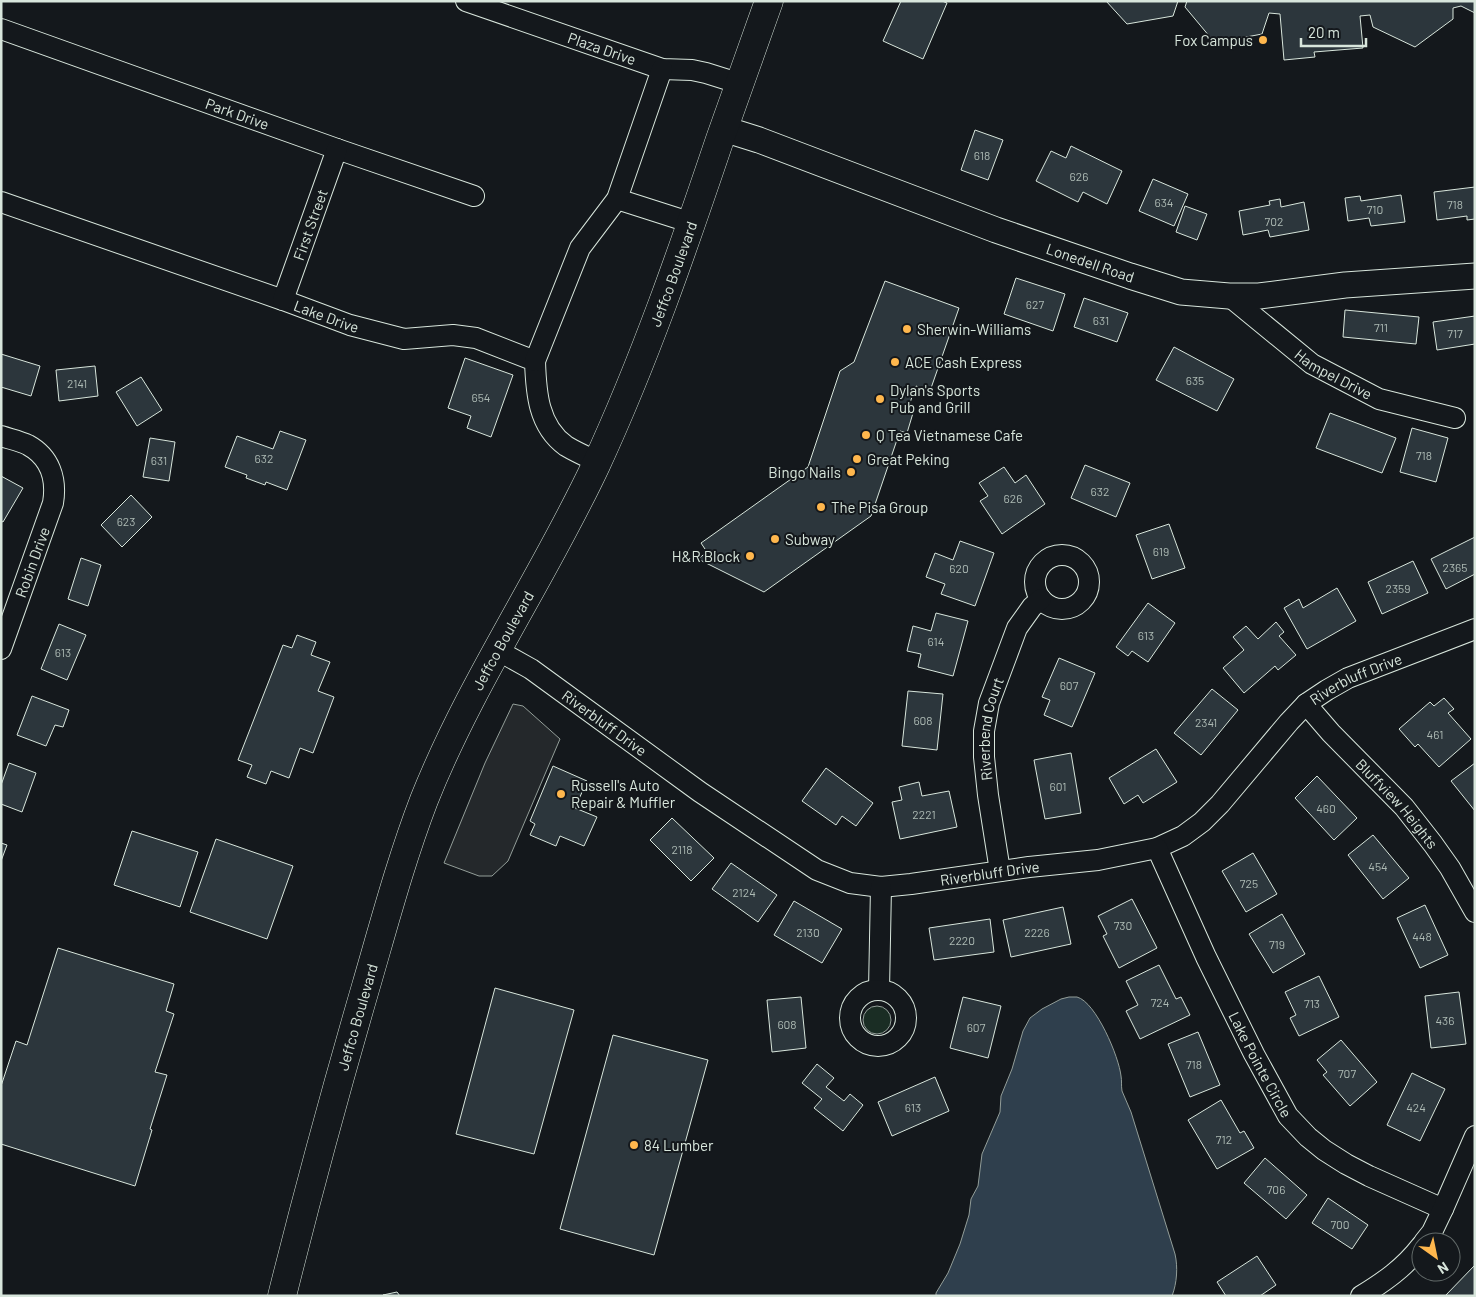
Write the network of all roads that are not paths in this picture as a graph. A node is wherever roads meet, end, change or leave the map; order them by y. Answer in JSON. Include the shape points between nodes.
{"nodes":[{"id":1,"x":466,"y":1,"type":"edge"},
{"id":2,"x":769,"y":1,"type":"edge"},
{"id":3,"x":1,"y":29,"type":"edge"},
{"id":4,"x":662,"y":69,"type":"junction"},
{"id":5,"x":741,"y":84,"type":"junction"},
{"id":6,"x":724,"y":129,"type":"junction"},
{"id":7,"x":337,"y":149,"type":"junction"},
{"id":8,"x":474,"y":196,"type":"dead end"},
{"id":9,"x":617,"y":199,"type":"junction"},
{"id":10,"x":1,"y":202,"type":"edge"},
{"id":11,"x":692,"y":223,"type":"junction"},
{"id":12,"x":1475,"y":276,"type":"edge"},
{"id":13,"x":1229,"y":296,"type":"junction"},
{"id":14,"x":283,"y":300,"type":"junction"},
{"id":15,"x":535,"y":361,"type":"junction"},
{"id":16,"x":1455,"y":418,"type":"dead end"},
{"id":17,"x":1,"y":436,"type":"edge"},
{"id":18,"x":598,"y":462,"type":"junction"},
{"id":19,"x":1041,"y":599,"type":"dead end"},
{"id":20,"x":1475,"y":629,"type":"edge"},
{"id":21,"x":1,"y":649,"type":"edge"},
{"id":22,"x":497,"y":650,"type":"junction"},
{"id":23,"x":1306,"y":704,"type":"junction"},
{"id":24,"x":1157,"y":848,"type":"junction"},
{"id":25,"x":1000,"y":871,"type":"junction"},
{"id":26,"x":881,"y":887,"type":"junction"},
{"id":27,"x":1475,"y":912,"type":"edge"},
{"id":28,"x":879,"y":990,"type":"dead end"},
{"id":29,"x":1475,"y":1136,"type":"edge"},
{"id":30,"x":1443,"y":1209,"type":"junction"},
{"id":31,"x":1432,"y":1232,"type":"edge"},
{"id":32,"x":1411,"y":1258,"type":"edge"},
{"id":33,"x":282,"y":1296,"type":"edge"},
{"id":34,"x":1361,"y":1296,"type":"edge"}],
"edges":[{"from":1,"to":4,"type":"street","name":"Plaza Drive"},
{"from":2,"to":5,"type":"main road","name":"Jeffco Boulevard"},
{"from":3,"to":7,"type":"street","name":"Park Drive"},
{"from":4,"to":5,"type":"street","name":"Plaza Drive","via":[[692,70]]},
{"from":4,"to":9,"type":"street"},
{"from":5,"to":6,"type":"main road","name":"Jeffco Boulevard"},
{"from":6,"to":11,"type":"main road","name":"Jeffco Boulevard"},
{"from":6,"to":13,"type":"street","name":"Lonedell Road","via":[[1130,276],[1181,292]]},
{"from":7,"to":8,"type":"street","name":"Park Drive"},
{"from":7,"to":14,"type":"street","name":"First Street"},
{"from":9,"to":11,"type":"street"},
{"from":9,"to":15,"type":"street","via":[[580,248]]},
{"from":10,"to":14,"type":"street","name":"Lake Drive"},
{"from":11,"to":18,"type":"main road","name":"Jeffco Boulevard","via":[[632,384]]},
{"from":12,"to":13,"type":"street","name":"Lonedell Road"},
{"from":13,"to":16,"type":"street","name":"Hampel Drive","via":[[1312,364],[1379,399]]},
{"from":14,"to":15,"type":"street","name":"Lake Drive","via":[[350,325],[404,339],[453,335],[476,338]]},
{"from":15,"to":18,"type":"street","via":[[538,403],[552,433],[565,445]]},
{"from":17,"to":21,"type":"street","name":"Robin Drive","via":[[35,450],[52,473],[54,483],[54,503]]},
{"from":18,"to":22,"type":"main road","name":"Jeffco Boulevard"},
{"from":19,"to":25,"type":"street","name":"Riverbend Court","via":[[1017,628],[989,703],[984,731],[987,786]]},
{"from":20,"to":23,"type":"street","name":"Riverbluff Drive","via":[[1348,678]]},
{"from":22,"to":26,"type":"street","name":"Riverbluff Drive","via":[[530,669],[700,792],[817,870],[850,883]]},
{"from":22,"to":33,"type":"main road","name":"Jeffco Boulevard","via":[[441,762],[412,834],[350,1042]]},
{"from":23,"to":24,"type":"street","name":"Riverbluff Drive","via":[[1202,822],[1183,836]]},
{"from":23,"to":27,"type":"street","name":"Bluffview Heights","via":[[1404,806],[1450,868]]},
{"from":24,"to":25,"type":"street","name":"Riverbluff Drive","via":[[1098,860]]},
{"from":24,"to":30,"type":"street","name":"Lake Pointe Circle","via":[[1206,957],[1288,1116],[1308,1137],[1346,1164]]},
{"from":25,"to":26,"type":"street","name":"Riverbluff Drive"},
{"from":26,"to":28,"type":"street"},
{"from":29,"to":30,"type":"street"},
{"from":30,"to":31,"type":"street"},
{"from":32,"to":34,"type":"street","via":[[1401,1269]]}]}
